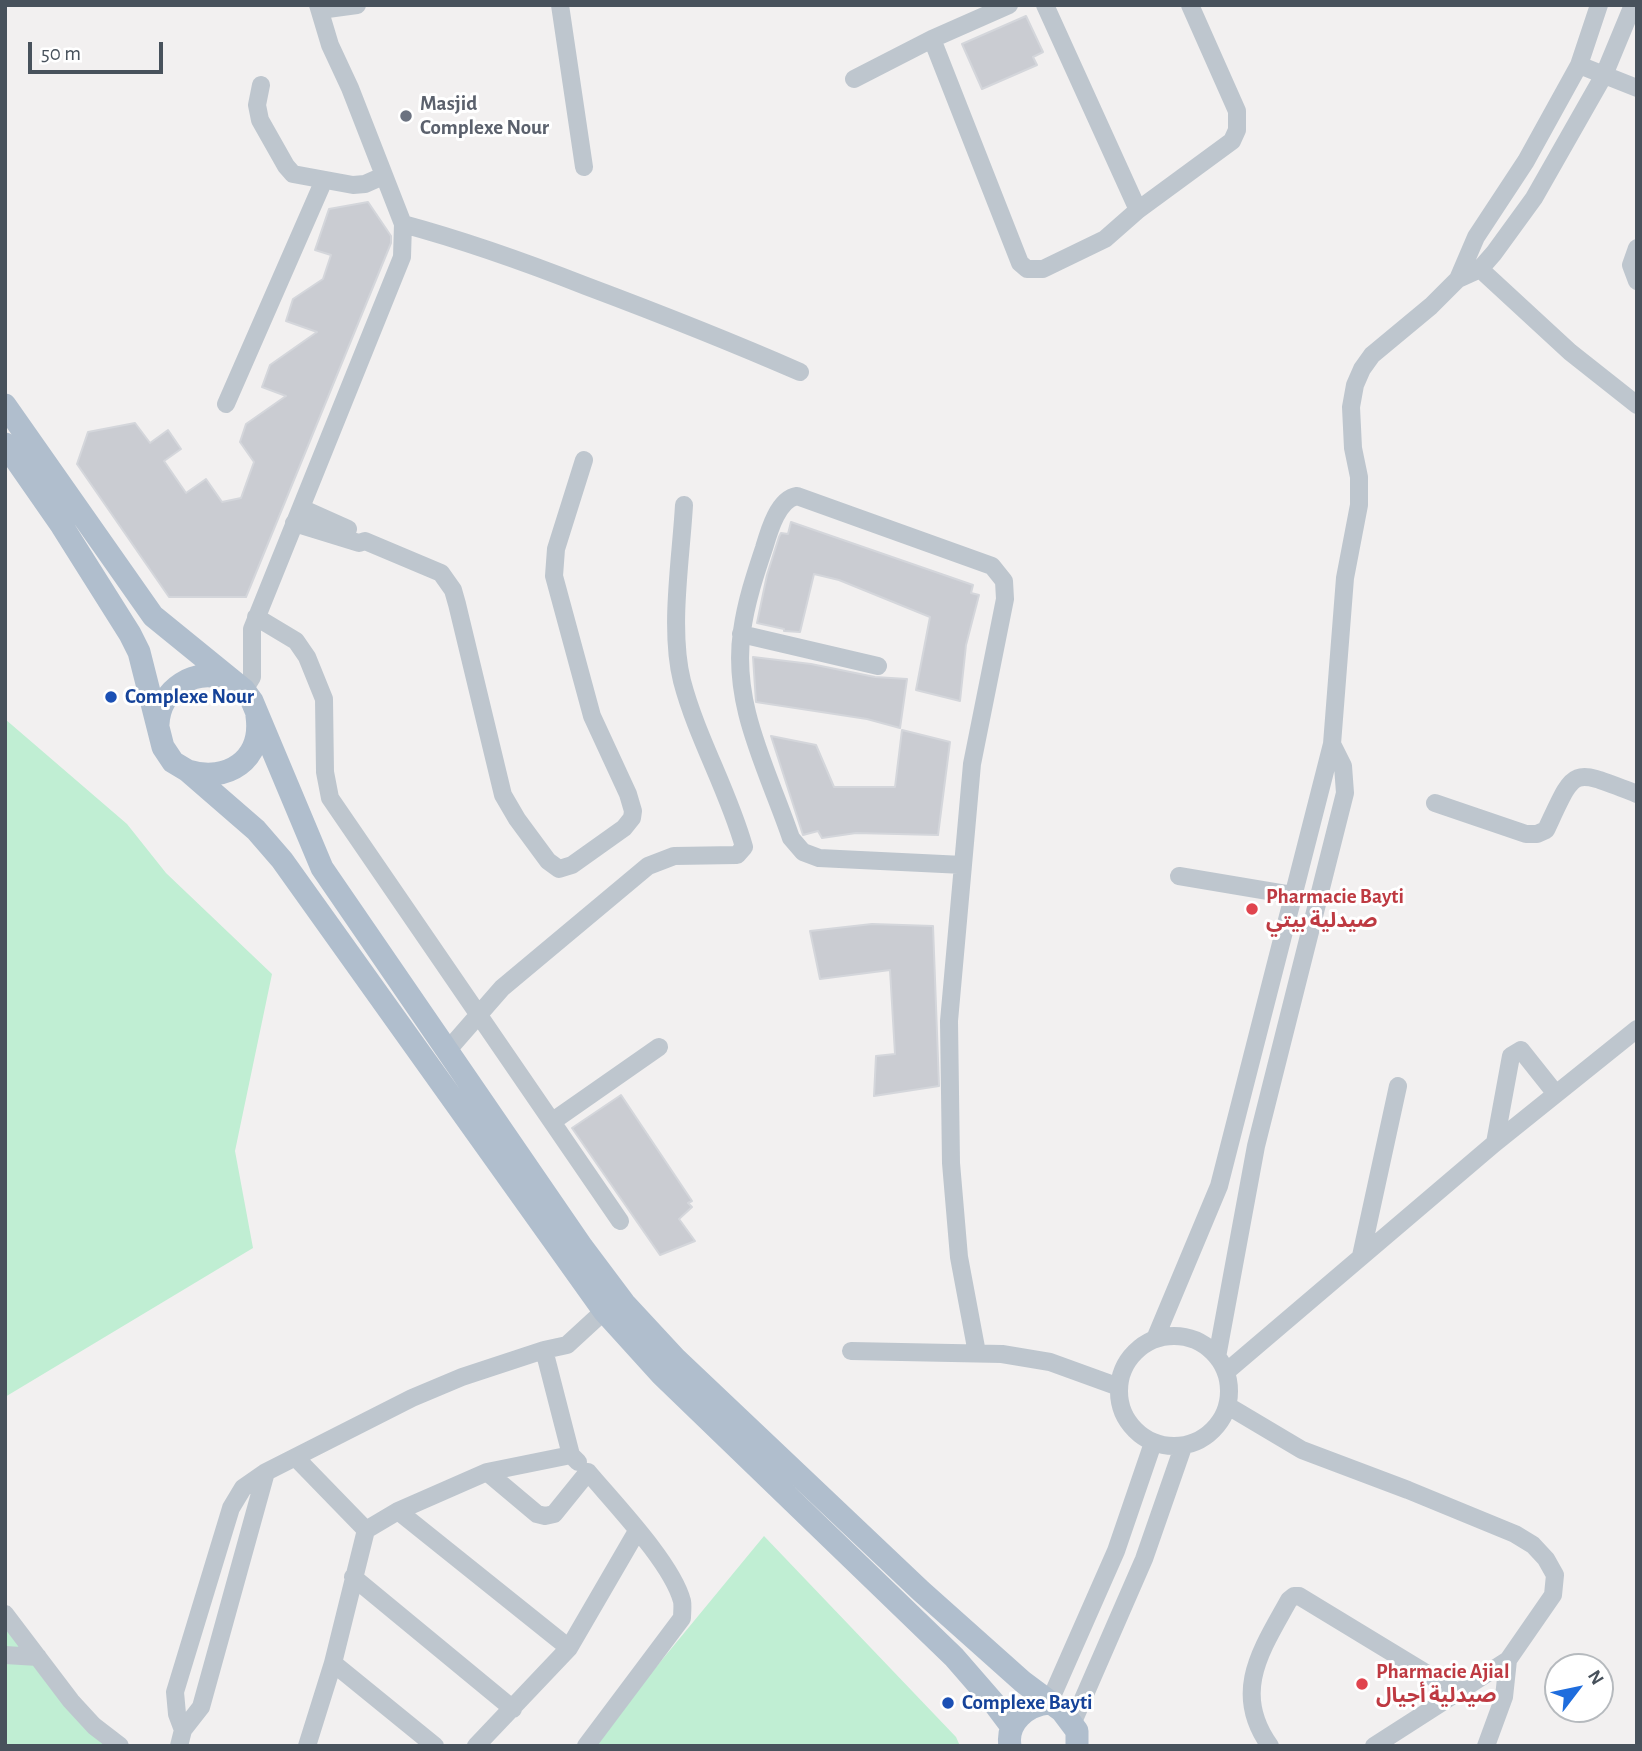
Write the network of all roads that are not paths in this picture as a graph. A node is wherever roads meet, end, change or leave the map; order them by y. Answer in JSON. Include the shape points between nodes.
{"nodes":[{"id":1,"x":357,"y":5,"type":"edge"},
{"id":2,"x":560,"y":5,"type":"edge"},
{"id":3,"x":1009,"y":5,"type":"edge"},
{"id":4,"x":1045,"y":5,"type":"edge"},
{"id":5,"x":1190,"y":5,"type":"edge"},
{"id":6,"x":1599,"y":5,"type":"edge"},
{"id":7,"x":1633,"y":5,"type":"edge"},
{"id":8,"x":319,"y":8,"type":"edge"},
{"id":9,"x":932,"y":39,"type":"junction"},
{"id":10,"x":1579,"y":65,"type":"junction"},
{"id":11,"x":1604,"y":75,"type":"junction"},
{"id":12,"x":854,"y":79,"type":"dead end"},
{"id":13,"x":261,"y":85,"type":"dead end"},
{"id":14,"x":1637,"y":88,"type":"edge"},
{"id":15,"x":584,"y":167,"type":"dead end"},
{"id":16,"x":383,"y":176,"type":"junction"},
{"id":17,"x":324,"y":180,"type":"junction"},
{"id":18,"x":1138,"y":210,"type":"junction"},
{"id":19,"x":403,"y":224,"type":"junction"},
{"id":20,"x":1637,"y":248,"type":"edge"},
{"id":21,"x":1480,"y":270,"type":"junction"},
{"id":22,"x":1458,"y":279,"type":"junction"},
{"id":23,"x":1637,"y":281,"type":"edge"},
{"id":24,"x":800,"y":372,"type":"dead end"},
{"id":25,"x":226,"y":404,"type":"dead end"},
{"id":26,"x":5,"y":405,"type":"edge"},
{"id":27,"x":1637,"y":405,"type":"edge"},
{"id":28,"x":5,"y":444,"type":"edge"},
{"id":29,"x":584,"y":460,"type":"dead end"},
{"id":30,"x":684,"y":505,"type":"dead end"},
{"id":31,"x":297,"y":515,"type":"junction"},
{"id":32,"x":256,"y":617,"type":"junction"},
{"id":33,"x":741,"y":634,"type":"junction"},
{"id":34,"x":878,"y":666,"type":"dead end"},
{"id":35,"x":239,"y":686,"type":"junction"},
{"id":36,"x":257,"y":713,"type":"junction"},
{"id":37,"x":158,"y":731,"type":"junction"},
{"id":38,"x":1332,"y":744,"type":"junction"},
{"id":39,"x":188,"y":771,"type":"junction"},
{"id":40,"x":1637,"y":794,"type":"edge"},
{"id":41,"x":1435,"y":803,"type":"dead end"},
{"id":42,"x":963,"y":865,"type":"junction"},
{"id":43,"x":1298,"y":871,"type":"junction"},
{"id":44,"x":1179,"y":876,"type":"dead end"},
{"id":45,"x":1323,"y":880,"type":"junction"},
{"id":46,"x":1292,"y":895,"type":"junction"},
{"id":47,"x":479,"y":1013,"type":"junction"},
{"id":48,"x":1637,"y":1029,"type":"edge"},
{"id":49,"x":659,"y":1047,"type":"dead end"},
{"id":50,"x":447,"y":1051,"type":"junction"},
{"id":51,"x":1398,"y":1086,"type":"dead end"},
{"id":52,"x":1556,"y":1094,"type":"junction"},
{"id":53,"x":552,"y":1121,"type":"junction"},
{"id":54,"x":1495,"y":1143,"type":"junction"},
{"id":55,"x":620,"y":1222,"type":"dead end"},
{"id":56,"x":1361,"y":1256,"type":"junction"},
{"id":57,"x":604,"y":1311,"type":"junction"},
{"id":58,"x":1155,"y":1339,"type":"junction"},
{"id":59,"x":544,"y":1350,"type":"junction"},
{"id":60,"x":851,"y":1351,"type":"dead end"},
{"id":61,"x":977,"y":1353,"type":"junction"},
{"id":62,"x":1222,"y":1364,"type":"junction"},
{"id":63,"x":1119,"y":1387,"type":"junction"},
{"id":64,"x":1228,"y":1406,"type":"junction"},
{"id":65,"x":1153,"y":1443,"type":"junction"},
{"id":66,"x":1183,"y":1447,"type":"junction"},
{"id":67,"x":571,"y":1455,"type":"junction"},
{"id":68,"x":296,"y":1459,"type":"junction"},
{"id":69,"x":267,"y":1472,"type":"junction"},
{"id":70,"x":487,"y":1472,"type":"junction"},
{"id":71,"x":588,"y":1472,"type":"junction"},
{"id":72,"x":398,"y":1511,"type":"junction"},
{"id":73,"x":366,"y":1530,"type":"junction"},
{"id":74,"x":638,"y":1531,"type":"junction"},
{"id":75,"x":353,"y":1577,"type":"junction"},
{"id":76,"x":5,"y":1614,"type":"edge"},
{"id":77,"x":569,"y":1648,"type":"junction"},
{"id":78,"x":5,"y":1655,"type":"edge"},
{"id":79,"x":38,"y":1657,"type":"junction"},
{"id":80,"x":1508,"y":1660,"type":"junction"},
{"id":81,"x":333,"y":1663,"type":"junction"},
{"id":82,"x":1457,"y":1692,"type":"junction"},
{"id":83,"x":1049,"y":1703,"type":"junction"},
{"id":84,"x":513,"y":1709,"type":"junction"},
{"id":85,"x":1073,"y":1722,"type":"junction"},
{"id":86,"x":1011,"y":1736,"type":"edge"},
{"id":87,"x":181,"y":1738,"type":"edge"},
{"id":88,"x":120,"y":1746,"type":"edge"},
{"id":89,"x":307,"y":1746,"type":"edge"},
{"id":90,"x":435,"y":1746,"type":"edge"},
{"id":91,"x":476,"y":1746,"type":"edge"},
{"id":92,"x":586,"y":1746,"type":"edge"},
{"id":93,"x":1077,"y":1746,"type":"edge"},
{"id":94,"x":1270,"y":1746,"type":"edge"},
{"id":95,"x":1374,"y":1746,"type":"edge"},
{"id":96,"x":1486,"y":1746,"type":"edge"}],
"edges":[{"from":1,"to":8,"type":"street"},
{"from":2,"to":15,"type":"street"},
{"from":3,"to":9,"type":"street"},
{"from":4,"to":18,"type":"street"},
{"from":5,"to":18,"type":"street","via":[[1237,111],[1237,130],[1233,141]]},
{"from":6,"to":10,"type":"street"},
{"from":7,"to":11,"type":"street"},
{"from":8,"to":16,"type":"street"},
{"from":9,"to":12,"type":"street"},
{"from":9,"to":18,"type":"street","via":[[1020,263],[1027,269],[1043,269],[1105,239]]},
{"from":10,"to":11,"type":"street"},
{"from":10,"to":22,"type":"street","via":[[1476,237]]},
{"from":11,"to":14,"type":"street"},
{"from":11,"to":21,"type":"street","via":[[1534,198]]},
{"from":13,"to":17,"type":"street","via":[[260,120],[286,166],[293,174]]},
{"from":16,"to":17,"type":"street","via":[[353,185]]},
{"from":16,"to":19,"type":"street"},
{"from":17,"to":25,"type":"street"},
{"from":19,"to":24,"type":"street","via":[[520,260]]},
{"from":19,"to":31,"type":"street","via":[[401,257]]},
{"from":20,"to":23,"type":"street","via":[[1631,265]]},
{"from":21,"to":22,"type":"street"},
{"from":21,"to":27,"type":"street"},
{"from":22,"to":38,"type":"street","via":[[1372,355],[1355,385],[1351,407],[1359,505],[1345,578]]},
{"from":26,"to":35,"type":"main road","via":[[153,616]]},
{"from":28,"to":37,"type":"main road","via":[[130,634],[139,652]]},
{"from":29,"to":31,"type":"street","via":[[556,549],[554,576],[592,716],[633,811],[624,828],[566,868],[548,861],[503,795],[447,579],[362,536]]},
{"from":30,"to":47,"type":"street","via":[[678,660],[694,718],[744,847],[737,855],[674,856],[648,866],[502,988]]},
{"from":31,"to":32,"type":"street"},
{"from":32,"to":35,"type":"street","via":[[252,677]]},
{"from":32,"to":47,"type":"street","via":[[296,641],[307,657],[324,699],[330,797]]},
{"from":33,"to":34,"type":"street"},
{"from":33,"to":42,"type":"street","via":[[749,725],[796,845],[820,858]]},
{"from":33,"to":42,"type":"street","via":[[767,538],[783,503],[792,497],[807,498],[999,572],[1006,590],[972,764]]},
{"from":35,"to":36,"type":"main road"},
{"from":35,"to":37,"type":"main road","via":[[223,677],[201,676],[181,683],[165,699]]},
{"from":36,"to":39,"type":"main road","via":[[257,738],[245,759],[224,773]]},
{"from":36,"to":50,"type":"main road","via":[[322,868]]},
{"from":37,"to":39,"type":"main road","via":[[173,762]]},
{"from":38,"to":43,"type":"street"},
{"from":38,"to":45,"type":"street","via":[[1343,766],[1345,793]]},
{"from":39,"to":57,"type":"main road","via":[[256,830],[282,860]]},
{"from":40,"to":41,"type":"street","via":[[1587,775],[1577,776],[1567,784],[1546,830],[1537,834]]},
{"from":42,"to":61,"type":"street","via":[[949,1021],[951,1163],[959,1257]]},
{"from":43,"to":45,"type":"street"},
{"from":43,"to":46,"type":"street"},
{"from":44,"to":46,"type":"street"},
{"from":45,"to":62,"type":"street","via":[[1256,1146]]},
{"from":46,"to":58,"type":"street","via":[[1219,1186]]},
{"from":47,"to":50,"type":"street"},
{"from":47,"to":53,"type":"street"},
{"from":48,"to":52,"type":"street"},
{"from":49,"to":53,"type":"street"},
{"from":50,"to":83,"type":"main road","via":[[582,1247],[649,1332],[921,1591]]},
{"from":51,"to":56,"type":"street"},
{"from":52,"to":54,"type":"street"},
{"from":52,"to":54,"type":"street","via":[[1521,1050],[1516,1051],[1511,1056]]},
{"from":53,"to":55,"type":"street"},
{"from":54,"to":56,"type":"street"},
{"from":56,"to":62,"type":"street"},
{"from":57,"to":59,"type":"street","via":[[567,1345]]},
{"from":57,"to":86,"type":"main road","via":[[662,1375],[954,1657],[995,1703]]},
{"from":58,"to":62,"type":"street","via":[[1189,1338],[1205,1345]]},
{"from":58,"to":63,"type":"street","via":[[1130,1358]]},
{"from":59,"to":67,"type":"street"},
{"from":59,"to":68,"type":"street","via":[[412,1398]]},
{"from":60,"to":61,"type":"street"},
{"from":61,"to":63,"type":"street","via":[[1050,1363]]},
{"from":62,"to":64,"type":"street","via":[[1230,1389]]},
{"from":63,"to":65,"type":"street","via":[[1125,1416]]},
{"from":64,"to":66,"type":"street","via":[[1209,1434]]},
{"from":64,"to":80,"type":"street","via":[[1302,1450],[1432,1499],[1533,1545],[1555,1576],[1553,1595]]},
{"from":65,"to":66,"type":"street"},
{"from":65,"to":83,"type":"street","via":[[1116,1551]]},
{"from":66,"to":85,"type":"street","via":[[1144,1559]]},
{"from":67,"to":70,"type":"street"},
{"from":67,"to":71,"type":"street"},
{"from":68,"to":69,"type":"street"},
{"from":68,"to":73,"type":"street"},
{"from":69,"to":87,"type":"street","via":[[201,1707]]},
{"from":69,"to":87,"type":"street","via":[[243,1488],[231,1508],[175,1692]]},
{"from":70,"to":71,"type":"street","via":[[545,1516],[554,1514]]},
{"from":70,"to":72,"type":"street"},
{"from":71,"to":74,"type":"street"},
{"from":72,"to":73,"type":"street"},
{"from":72,"to":77,"type":"street"},
{"from":73,"to":75,"type":"street"},
{"from":74,"to":77,"type":"street"},
{"from":74,"to":92,"type":"street","via":[[670,1575],[682,1602],[682,1618]]},
{"from":75,"to":81,"type":"street"},
{"from":75,"to":84,"type":"street"},
{"from":76,"to":79,"type":"street"},
{"from":77,"to":84,"type":"street"},
{"from":78,"to":79,"type":"street"},
{"from":79,"to":88,"type":"street","via":[[94,1726]]},
{"from":80,"to":82,"type":"street"},
{"from":80,"to":96,"type":"street","via":[[1504,1697]]},
{"from":81,"to":89,"type":"street"},
{"from":81,"to":90,"type":"street"},
{"from":82,"to":94,"type":"street","via":[[1294,1596],[1255,1667],[1254,1720]]},
{"from":82,"to":95,"type":"street"},
{"from":83,"to":85,"type":"main road"},
{"from":83,"to":86,"type":"main road","via":[[1020,1715]]},
{"from":84,"to":91,"type":"street"},
{"from":85,"to":93,"type":"main road"}]}
